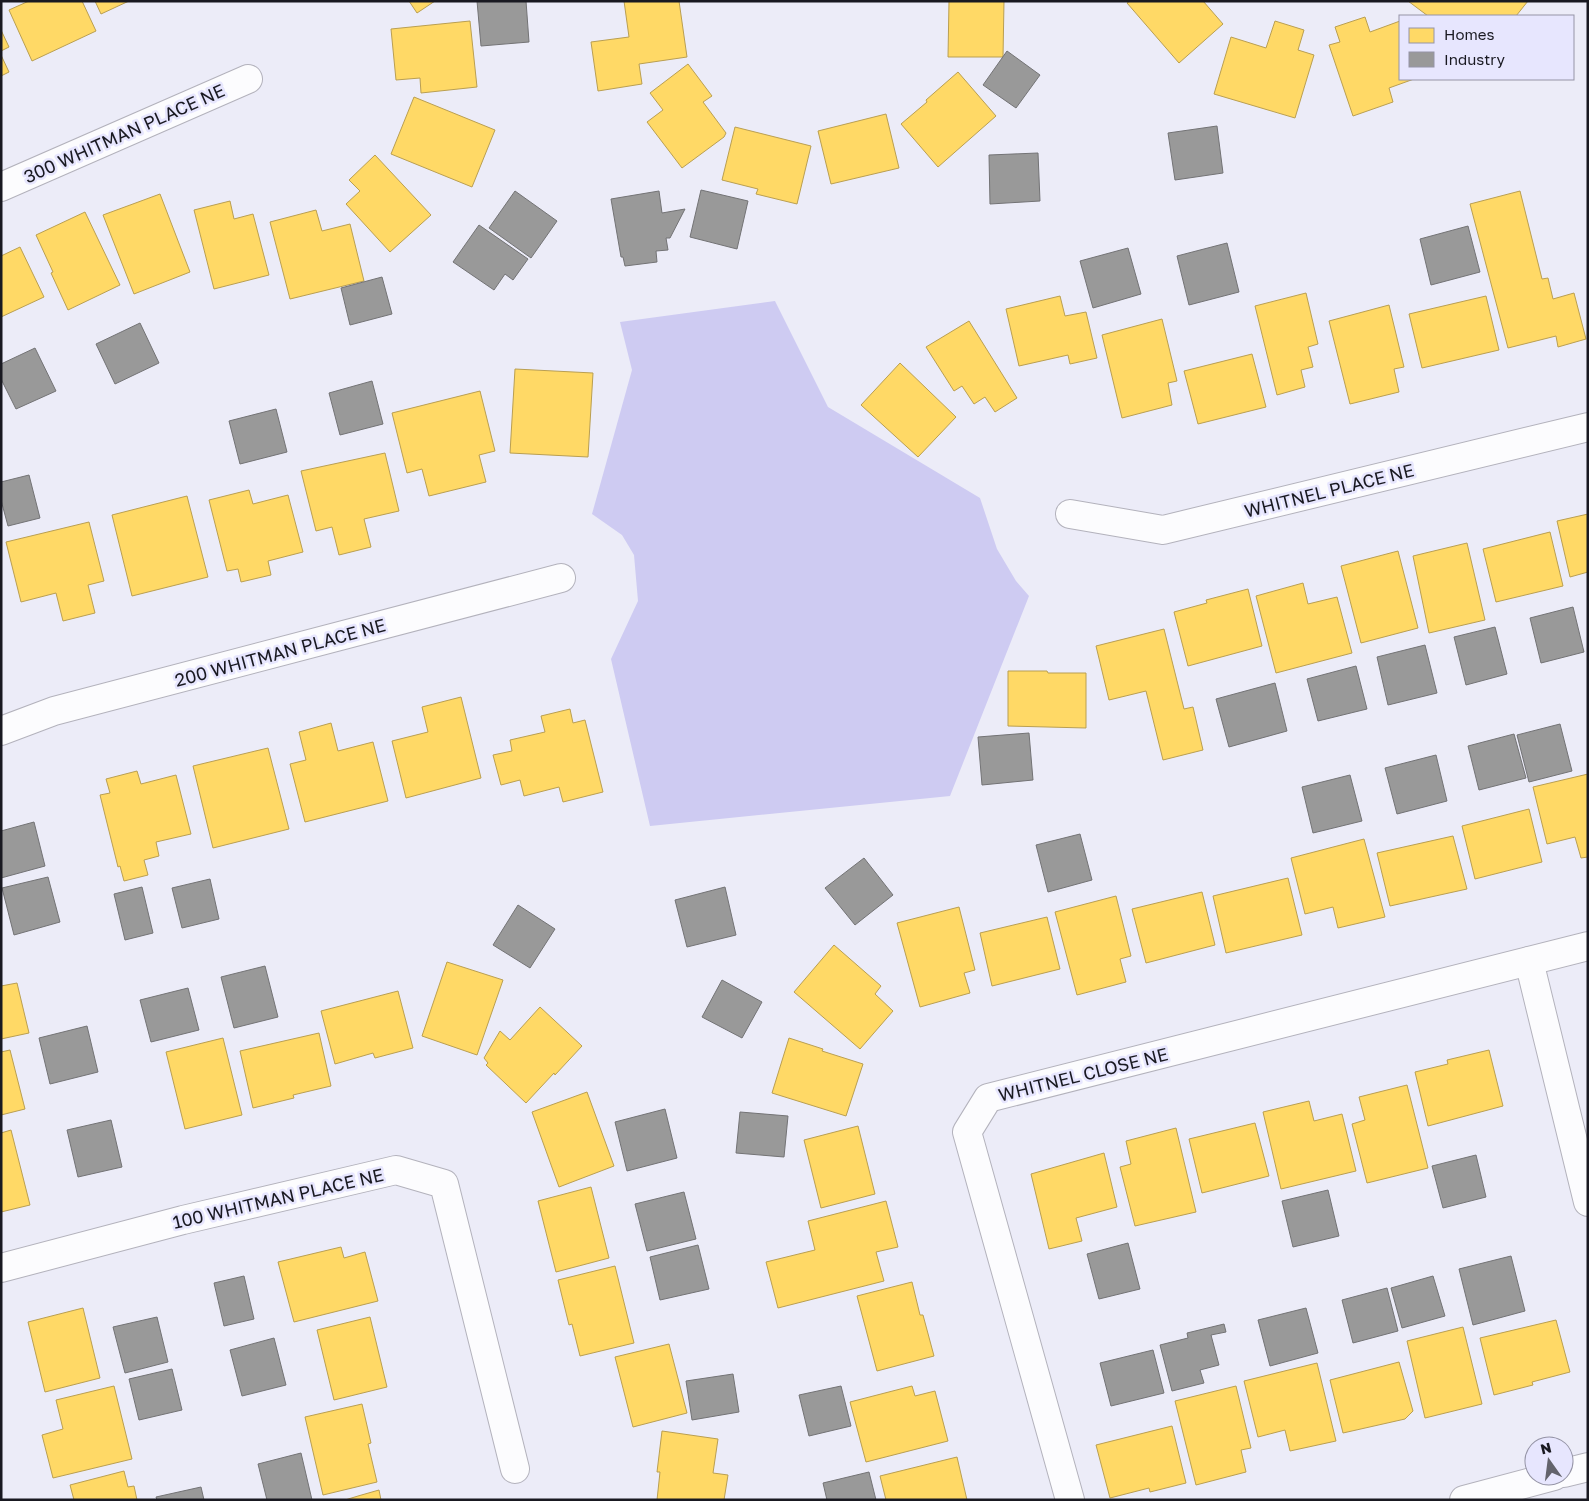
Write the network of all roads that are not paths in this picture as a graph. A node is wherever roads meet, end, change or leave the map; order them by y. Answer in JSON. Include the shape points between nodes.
{"nodes":[{"id":1,"x":248,"y":79,"type":"dead end"},
{"id":2,"x":1,"y":187,"type":"edge"},
{"id":3,"x":1588,"y":427,"type":"edge"},
{"id":4,"x":1070,"y":514,"type":"dead end"},
{"id":5,"x":561,"y":578,"type":"dead end"},
{"id":6,"x":1,"y":731,"type":"edge"},
{"id":7,"x":1588,"y":946,"type":"edge"},
{"id":8,"x":1528,"y":961,"type":"junction"},
{"id":9,"x":1588,"y":1202,"type":"edge"},
{"id":10,"x":1,"y":1268,"type":"edge"},
{"id":11,"x":1588,"y":1467,"type":"edge"},
{"id":12,"x":515,"y":1469,"type":"dead end"},
{"id":13,"x":1574,"y":1471,"type":"edge"},
{"id":14,"x":1524,"y":1484,"type":"edge"},
{"id":15,"x":1070,"y":1500,"type":"edge"},
{"id":16,"x":1464,"y":1500,"type":"edge"}],
"edges":[{"from":1,"to":2,"type":"street","name":"300 WHITMAN PLACE NE"},
{"from":3,"to":4,"type":"street","name":"WHITNEL PLACE NE","via":[[1163,530]]},
{"from":5,"to":6,"type":"street","name":"200 WHITMAN PLACE NE","via":[[54,711]]},
{"from":7,"to":8,"type":"street","name":"WHITNEL CLOSE NE"},
{"from":8,"to":9,"type":"street"},
{"from":8,"to":15,"type":"street","name":"WHITNEL CLOSE NE","via":[[988,1098],[968,1132]]},
{"from":10,"to":12,"type":"street","name":"100 WHITMAN PLACE NE","via":[[183,1220],[396,1170],[444,1184]]},
{"from":11,"to":13,"type":"street"},
{"from":14,"to":16,"type":"street"}]}
